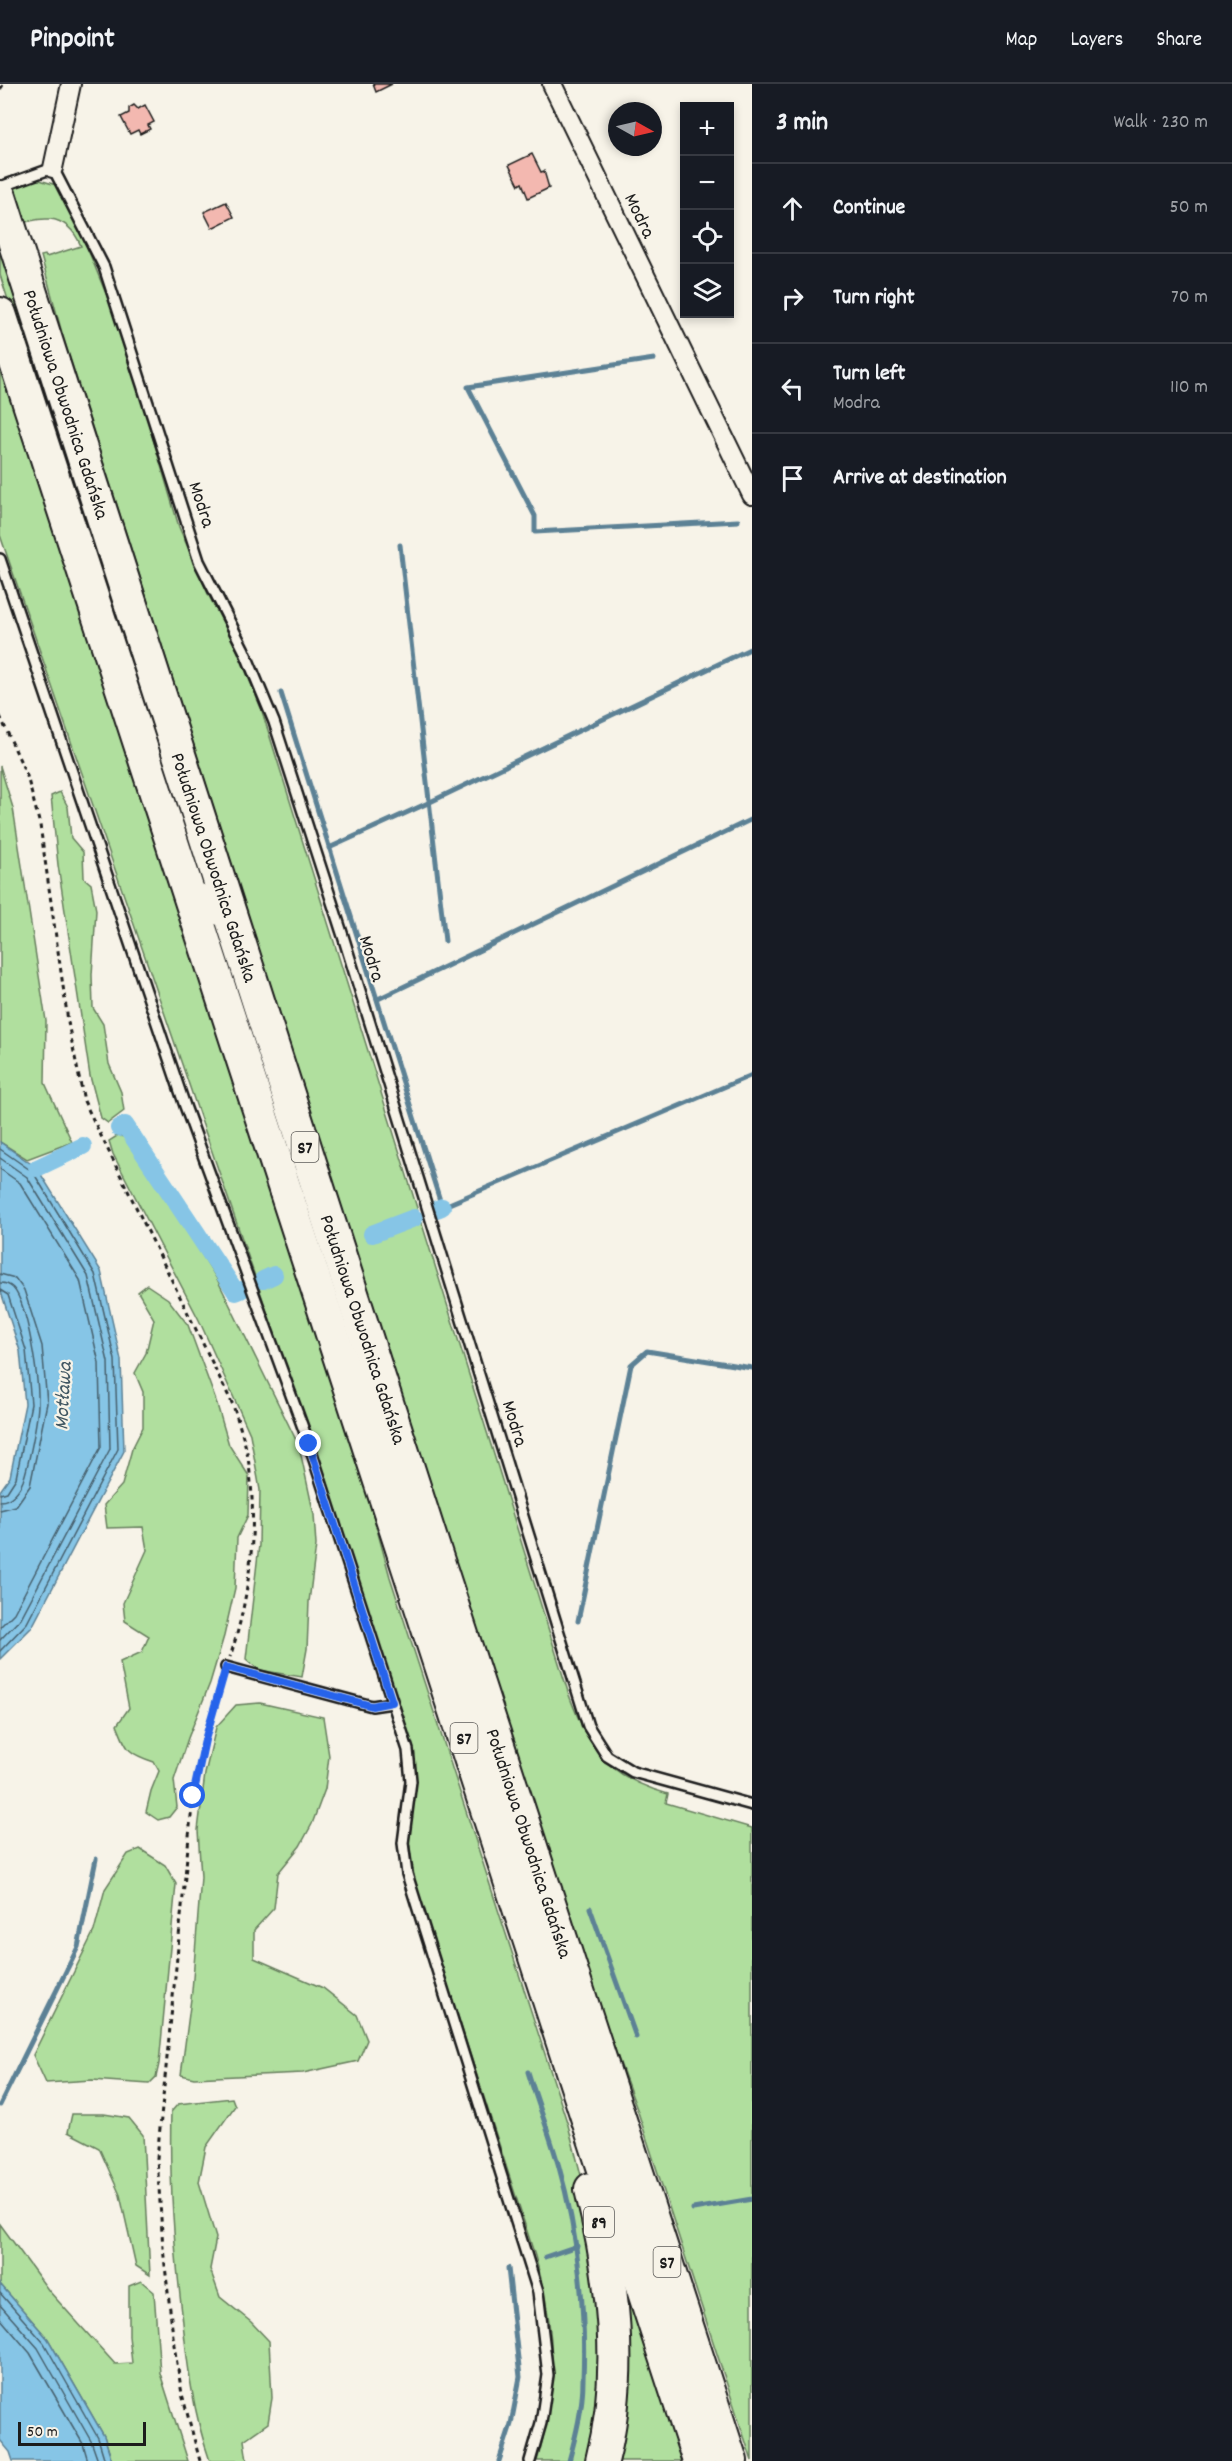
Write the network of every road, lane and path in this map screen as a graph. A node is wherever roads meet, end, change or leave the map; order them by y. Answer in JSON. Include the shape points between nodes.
{"nodes":[{"id":1,"x":4,"y":84,"type":"edge"},
{"id":2,"x":71,"y":84,"type":"edge"},
{"id":3,"x":552,"y":84,"type":"edge"},
{"id":4,"x":0,"y":89,"type":"edge"},
{"id":5,"x":52,"y":168,"type":"junction"},
{"id":6,"x":0,"y":187,"type":"edge"},
{"id":7,"x":0,"y":197,"type":"edge"},
{"id":8,"x":0,"y":314,"type":"edge"},
{"id":9,"x":752,"y":495,"type":"edge"},
{"id":10,"x":0,"y":559,"type":"edge"},
{"id":11,"x":0,"y":716,"type":"edge"},
{"id":12,"x":184,"y":768,"type":"junction"},
{"id":13,"x":152,"y":778,"type":"junction"},
{"id":14,"x":195,"y":838,"type":"dead end"},
{"id":15,"x":186,"y":853,"type":"dead end"},
{"id":16,"x":195,"y":874,"type":"dead end"},
{"id":17,"x":203,"y":884,"type":"dead end"},
{"id":18,"x":205,"y":896,"type":"junction"},
{"id":19,"x":220,"y":926,"type":"dead end"},
{"id":20,"x":230,"y":946,"type":"dead end"},
{"id":21,"x":260,"y":1008,"type":"junction"},
{"id":22,"x":229,"y":1017,"type":"junction"},
{"id":23,"x":226,"y":1667,"type":"junction"},
{"id":24,"x":392,"y":1702,"type":"junction"},
{"id":25,"x":752,"y":1805,"type":"edge"},
{"id":26,"x":571,"y":2067,"type":"junction"},
{"id":27,"x":200,"y":2461,"type":"edge"},
{"id":28,"x":530,"y":2461,"type":"edge"},
{"id":29,"x":602,"y":2461,"type":"edge"},
{"id":30,"x":699,"y":2461,"type":"edge"},
{"id":31,"x":731,"y":2461,"type":"edge"}],
"edges":[{"from":1,"to":4,"type":"path"},
{"from":2,"to":5,"type":"street"},
{"from":3,"to":9,"type":"street","name":"Modra"},
{"from":5,"to":6,"type":"lane"},
{"from":5,"to":25,"type":"lane","name":"Modra","via":[[104,267],[199,561],[244,650],[274,722],[588,1726],[607,1756],[633,1772]]},
{"from":7,"to":12,"type":"highway","name":"Południowa Obwodnica Gdańska","number":"S7"},
{"from":8,"to":13,"type":"highway","name":"Południowa Obwodnica Gdańska","number":"S7"},
{"from":10,"to":24,"type":"lane","via":[[185,1106],[309,1444]]},
{"from":11,"to":23,"type":"path","via":[[27,776],[40,825],[69,1028],[84,1101],[233,1405],[248,1457],[253,1512],[247,1592]]},
{"from":12,"to":14,"type":"lane"},
{"from":12,"to":21,"type":"highway","name":"Południowa Obwodnica Gdańska","number":"S7"},
{"from":13,"to":15,"type":"lane"},
{"from":13,"to":22,"type":"highway","name":"Południowa Obwodnica Gdańska","number":"S7"},
{"from":16,"to":18,"type":"lane"},
{"from":17,"to":18,"type":"lane"},
{"from":18,"to":19,"type":"lane"},
{"from":18,"to":22,"type":"lane"},
{"from":20,"to":21,"type":"lane"},
{"from":21,"to":31,"type":"highway","name":"Południowa Obwodnica Gdańska","number":"S7"},
{"from":22,"to":26,"type":"highway","name":"Południowa Obwodnica Gdańska","number":"S7"},
{"from":23,"to":24,"type":"lane","via":[[372,1706]]},
{"from":23,"to":27,"type":"path","via":[[193,1796],[157,2158],[174,2345]]},
{"from":24,"to":28,"type":"lane","via":[[408,1750],[411,1781],[403,1843],[407,1874],[538,2292],[548,2375]]},
{"from":26,"to":29,"type":"highway","number":"89","via":[[574,2123],[598,2218],[614,2323],[613,2398]]},
{"from":26,"to":30,"type":"highway","name":"Południowa Obwodnica Gdańska","number":"S7"}]}
